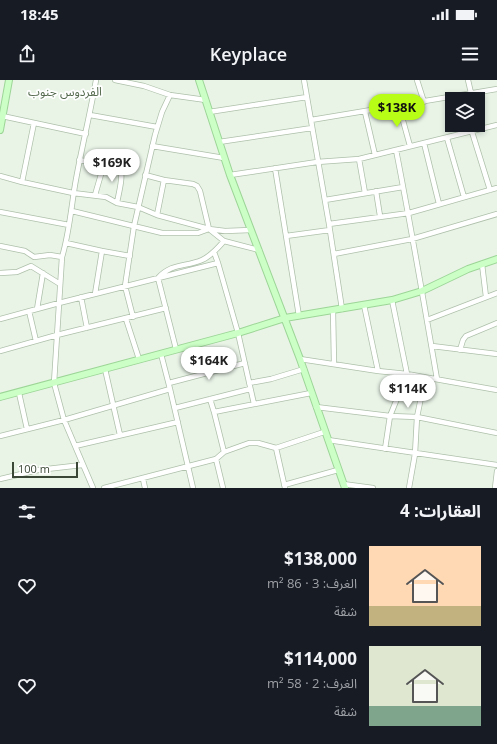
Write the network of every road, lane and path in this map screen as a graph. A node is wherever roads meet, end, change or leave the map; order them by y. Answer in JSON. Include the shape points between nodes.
{"nodes":[{"id":1,"x":9,"y":80,"type":"edge"},
{"id":2,"x":96,"y":80,"type":"edge"},
{"id":3,"x":115,"y":80,"type":"edge"},
{"id":4,"x":199,"y":80,"type":"edge"},
{"id":5,"x":304,"y":80,"type":"edge"},
{"id":6,"x":417,"y":80,"type":"edge"},
{"id":7,"x":468,"y":80,"type":"edge"},
{"id":8,"x":497,"y":88,"type":"edge"},
{"id":9,"x":471,"y":92,"type":"edge"},
{"id":10,"x":476,"y":92,"type":"edge"},
{"id":11,"x":170,"y":95,"type":"junction"},
{"id":12,"x":307,"y":97,"type":"junction"},
{"id":13,"x":445,"y":98,"type":"edge"},
{"id":14,"x":206,"y":100,"type":"junction"},
{"id":15,"x":424,"y":102,"type":"junction"},
{"id":16,"x":399,"y":106,"type":"junction"},
{"id":17,"x":209,"y":112,"type":"junction"},
{"id":18,"x":365,"y":112,"type":"junction"},
{"id":19,"x":90,"y":115,"type":"junction"},
{"id":20,"x":2,"y":116,"type":"junction"},
{"id":21,"x":311,"y":120,"type":"junction"},
{"id":22,"x":34,"y":123,"type":"junction"},
{"id":23,"x":497,"y":125,"type":"edge"},
{"id":24,"x":157,"y":127,"type":"junction"},
{"id":25,"x":312,"y":128,"type":"junction"},
{"id":26,"x":485,"y":128,"type":"edge"},
{"id":27,"x":0,"y":130,"type":"edge"},
{"id":28,"x":472,"y":132,"type":"joint"},
{"id":29,"x":86,"y":134,"type":"junction"},
{"id":30,"x":447,"y":138,"type":"junction"},
{"id":31,"x":219,"y":142,"type":"junction"},
{"id":32,"x":424,"y":143,"type":"junction"},
{"id":33,"x":152,"y":146,"type":"junction"},
{"id":34,"x":410,"y":146,"type":"junction"},
{"id":35,"x":396,"y":150,"type":"junction"},
{"id":36,"x":375,"y":155,"type":"junction"},
{"id":37,"x":224,"y":158,"type":"junction"},
{"id":38,"x":359,"y":159,"type":"junction"},
{"id":39,"x":79,"y":160,"type":"junction"},
{"id":40,"x":318,"y":162,"type":"junction"},
{"id":41,"x":104,"y":164,"type":"junction"},
{"id":42,"x":275,"y":168,"type":"junction"},
{"id":43,"x":145,"y":175,"type":"junction"},
{"id":44,"x":230,"y":175,"type":"junction"},
{"id":45,"x":0,"y":176,"type":"edge"},
{"id":46,"x":164,"y":180,"type":"junction"},
{"id":47,"x":22,"y":182,"type":"junction"},
{"id":48,"x":404,"y":188,"type":"junction"},
{"id":49,"x":497,"y":188,"type":"edge"},
{"id":50,"x":490,"y":190,"type":"junction"},
{"id":51,"x":376,"y":191,"type":"junction"},
{"id":52,"x":73,"y":193,"type":"junction"},
{"id":53,"x":365,"y":193,"type":"junction"},
{"id":54,"x":96,"y":195,"type":"junction"},
{"id":55,"x":464,"y":197,"type":"junction"},
{"id":56,"x":325,"y":200,"type":"junction"},
{"id":57,"x":117,"y":203,"type":"junction"},
{"id":58,"x":440,"y":204,"type":"junction"},
{"id":59,"x":138,"y":207,"type":"junction"},
{"id":60,"x":72,"y":211,"type":"junction"},
{"id":61,"x":0,"y":212,"type":"edge"},
{"id":62,"x":409,"y":213,"type":"junction"},
{"id":63,"x":497,"y":214,"type":"edge"},
{"id":64,"x":157,"y":215,"type":"junction"},
{"id":65,"x":380,"y":216,"type":"junction"},
{"id":66,"x":329,"y":224,"type":"junction"},
{"id":67,"x":69,"y":225,"type":"junction"},
{"id":68,"x":134,"y":226,"type":"junction"},
{"id":69,"x":209,"y":229,"type":"junction"},
{"id":70,"x":251,"y":230,"type":"junction"},
{"id":71,"x":330,"y":230,"type":"junction"},
{"id":72,"x":286,"y":236,"type":"junction"},
{"id":73,"x":412,"y":240,"type":"junction"},
{"id":74,"x":224,"y":241,"type":"junction"},
{"id":75,"x":66,"y":243,"type":"junction"},
{"id":76,"x":0,"y":246,"type":"edge"},
{"id":77,"x":259,"y":250,"type":"junction"},
{"id":78,"x":102,"y":251,"type":"junction"},
{"id":79,"x":214,"y":252,"type":"junction"},
{"id":80,"x":334,"y":254,"type":"junction"},
{"id":81,"x":130,"y":256,"type":"junction"},
{"id":82,"x":34,"y":257,"type":"junction"},
{"id":83,"x":62,"y":257,"type":"junction"},
{"id":84,"x":497,"y":259,"type":"edge"},
{"id":85,"x":218,"y":262,"type":"junction"},
{"id":86,"x":482,"y":264,"type":"junction"},
{"id":87,"x":31,"y":266,"type":"junction"},
{"id":88,"x":0,"y":273,"type":"edge"},
{"id":89,"x":43,"y":273,"type":"junction"},
{"id":90,"x":158,"y":278,"type":"junction"},
{"id":91,"x":60,"y":284,"type":"junction"},
{"id":92,"x":125,"y":286,"type":"junction"},
{"id":93,"x":422,"y":291,"type":"junction"},
{"id":94,"x":497,"y":293,"type":"edge"},
{"id":95,"x":95,"y":294,"type":"junction"},
{"id":96,"x":81,"y":297,"type":"junction"},
{"id":97,"x":486,"y":297,"type":"junction"},
{"id":98,"x":392,"y":300,"type":"junction"},
{"id":99,"x":59,"y":303,"type":"junction"},
{"id":100,"x":364,"y":305,"type":"junction"},
{"id":101,"x":166,"y":308,"type":"junction"},
{"id":102,"x":37,"y":309,"type":"junction"},
{"id":103,"x":342,"y":309,"type":"junction"},
{"id":104,"x":332,"y":310,"type":"junction"},
{"id":105,"x":29,"y":311,"type":"junction"},
{"id":106,"x":298,"y":316,"type":"junction"},
{"id":107,"x":133,"y":317,"type":"junction"},
{"id":108,"x":285,"y":318,"type":"junction"},
{"id":109,"x":0,"y":319,"type":"edge"},
{"id":110,"x":126,"y":319,"type":"junction"},
{"id":111,"x":426,"y":320,"type":"junction"},
{"id":112,"x":497,"y":323,"type":"edge"},
{"id":113,"x":87,"y":328,"type":"junction"},
{"id":114,"x":238,"y":334,"type":"junction"},
{"id":115,"x":57,"y":335,"type":"junction"},
{"id":116,"x":36,"y":340,"type":"junction"},
{"id":117,"x":432,"y":346,"type":"junction"},
{"id":118,"x":176,"y":349,"type":"junction"},
{"id":119,"x":0,"y":350,"type":"edge"},
{"id":120,"x":460,"y":350,"type":"junction"},
{"id":121,"x":161,"y":354,"type":"junction"},
{"id":122,"x":497,"y":354,"type":"edge"},
{"id":123,"x":139,"y":359,"type":"junction"},
{"id":124,"x":300,"y":359,"type":"junction"},
{"id":125,"x":245,"y":363,"type":"junction"},
{"id":126,"x":334,"y":364,"type":"junction"},
{"id":127,"x":105,"y":369,"type":"junction"},
{"id":128,"x":304,"y":369,"type":"junction"},
{"id":129,"x":378,"y":371,"type":"junction"},
{"id":130,"x":407,"y":374,"type":"junction"},
{"id":131,"x":425,"y":378,"type":"junction"},
{"id":132,"x":437,"y":379,"type":"junction"},
{"id":133,"x":54,"y":383,"type":"junction"},
{"id":134,"x":169,"y":383,"type":"junction"},
{"id":135,"x":249,"y":383,"type":"junction"},
{"id":136,"x":170,"y":389,"type":"junction"},
{"id":137,"x":250,"y":390,"type":"junction"},
{"id":138,"x":497,"y":390,"type":"edge"},
{"id":139,"x":19,"y":393,"type":"junction"},
{"id":140,"x":312,"y":393,"type":"junction"},
{"id":141,"x":0,"y":397,"type":"edge"},
{"id":142,"x":210,"y":399,"type":"junction"},
{"id":143,"x":254,"y":404,"type":"junction"},
{"id":144,"x":114,"y":405,"type":"junction"},
{"id":145,"x":316,"y":407,"type":"junction"},
{"id":146,"x":175,"y":408,"type":"junction"},
{"id":147,"x":214,"y":412,"type":"junction"},
{"id":148,"x":390,"y":416,"type":"junction"},
{"id":149,"x":417,"y":417,"type":"junction"},
{"id":150,"x":64,"y":420,"type":"junction"},
{"id":151,"x":178,"y":422,"type":"junction"},
{"id":152,"x":27,"y":429,"type":"junction"},
{"id":153,"x":324,"y":432,"type":"junction"},
{"id":154,"x":497,"y":432,"type":"edge"},
{"id":155,"x":120,"y":435,"type":"junction"},
{"id":156,"x":0,"y":436,"type":"edge"},
{"id":157,"x":328,"y":440,"type":"junction"},
{"id":158,"x":75,"y":446,"type":"junction"},
{"id":159,"x":276,"y":448,"type":"junction"},
{"id":160,"x":385,"y":449,"type":"junction"},
{"id":161,"x":224,"y":452,"type":"junction"},
{"id":162,"x":415,"y":454,"type":"junction"},
{"id":163,"x":216,"y":459,"type":"junction"},
{"id":164,"x":82,"y":465,"type":"junction"},
{"id":165,"x":497,"y":465,"type":"edge"},
{"id":166,"x":189,"y":467,"type":"junction"},
{"id":167,"x":338,"y":470,"type":"junction"},
{"id":168,"x":497,"y":471,"type":"edge"},
{"id":169,"x":0,"y":479,"type":"edge"},
{"id":170,"x":143,"y":479,"type":"junction"},
{"id":171,"x":285,"y":486,"type":"edge"},
{"id":172,"x":344,"y":486,"type":"edge"},
{"id":173,"x":94,"y":488,"type":"edge"},
{"id":174,"x":104,"y":488,"type":"edge"},
{"id":175,"x":145,"y":488,"type":"edge"},
{"id":176,"x":193,"y":488,"type":"edge"},
{"id":177,"x":223,"y":488,"type":"edge"},
{"id":178,"x":373,"y":488,"type":"edge"},
{"id":179,"x":409,"y":488,"type":"edge"},
{"id":180,"x":495,"y":488,"type":"edge"}],
"edges":[{"from":1,"to":20,"type":"street"},
{"from":2,"to":19,"type":"street"},
{"from":3,"to":11,"type":"street"},
{"from":4,"to":14,"type":"street"},
{"from":5,"to":12,"type":"street"},
{"from":6,"to":15,"type":"street"},
{"from":7,"to":9,"type":"street"},
{"from":8,"to":10,"type":"street"},
{"from":11,"to":14,"type":"street"},
{"from":11,"to":24,"type":"street"},
{"from":12,"to":17,"type":"street"},
{"from":12,"to":21,"type":"street"},
{"from":13,"to":15,"type":"street"},
{"from":14,"to":17,"type":"street"},
{"from":15,"to":16,"type":"street"},
{"from":16,"to":18,"type":"street"},
{"from":16,"to":34,"type":"street"},
{"from":17,"to":31,"type":"street"},
{"from":18,"to":21,"type":"street"},
{"from":18,"to":36,"type":"street"},
{"from":19,"to":24,"type":"street"},
{"from":19,"to":29,"type":"street"},
{"from":20,"to":22,"type":"street"},
{"from":20,"to":27,"type":"street"},
{"from":21,"to":25,"type":"street"},
{"from":22,"to":29,"type":"street"},
{"from":22,"to":47,"type":"street"},
{"from":23,"to":26,"type":"street"},
{"from":24,"to":33,"type":"street"},
{"from":25,"to":31,"type":"street"},
{"from":25,"to":40,"type":"street"},
{"from":28,"to":30,"type":"street"},
{"from":28,"to":50,"type":"street"},
{"from":29,"to":39,"type":"street"},
{"from":30,"to":32,"type":"street"},
{"from":30,"to":55,"type":"street"},
{"from":31,"to":37,"type":"street"},
{"from":32,"to":34,"type":"street"},
{"from":32,"to":58,"type":"street"},
{"from":33,"to":37,"type":"street"},
{"from":33,"to":43,"type":"street"},
{"from":34,"to":35,"type":"street"},
{"from":35,"to":36,"type":"street"},
{"from":35,"to":48,"type":"street"},
{"from":36,"to":38,"type":"street"},
{"from":37,"to":44,"type":"street"},
{"from":38,"to":40,"type":"street"},
{"from":38,"to":53,"type":"street"},
{"from":39,"to":41,"type":"street"},
{"from":39,"to":52,"type":"street"},
{"from":40,"to":42,"type":"street"},
{"from":40,"to":56,"type":"street"},
{"from":41,"to":54,"type":"street"},
{"from":41,"to":57,"type":"street","via":[[120,169]]},
{"from":42,"to":44,"type":"street"},
{"from":42,"to":72,"type":"street"},
{"from":43,"to":46,"type":"street"},
{"from":43,"to":59,"type":"street"},
{"from":44,"to":70,"type":"street"},
{"from":45,"to":47,"type":"street"},
{"from":46,"to":64,"type":"street"},
{"from":46,"to":69,"type":"street","via":[[189,182],[197,186]]},
{"from":47,"to":52,"type":"street"},
{"from":48,"to":51,"type":"street"},
{"from":48,"to":62,"type":"street"},
{"from":49,"to":50,"type":"street"},
{"from":50,"to":55,"type":"street"},
{"from":51,"to":53,"type":"street"},
{"from":51,"to":65,"type":"street"},
{"from":52,"to":54,"type":"street"},
{"from":52,"to":60,"type":"street"},
{"from":53,"to":56,"type":"street"},
{"from":54,"to":57,"type":"street"},
{"from":55,"to":58,"type":"street"},
{"from":56,"to":66,"type":"street"},
{"from":57,"to":59,"type":"street"},
{"from":58,"to":62,"type":"street"},
{"from":59,"to":64,"type":"street"},
{"from":59,"to":68,"type":"street"},
{"from":60,"to":67,"type":"street"},
{"from":60,"to":68,"type":"street"},
{"from":61,"to":67,"type":"street"},
{"from":62,"to":65,"type":"street"},
{"from":62,"to":73,"type":"street"},
{"from":63,"to":73,"type":"street"},
{"from":64,"to":69,"type":"street"},
{"from":65,"to":66,"type":"street"},
{"from":66,"to":71,"type":"street"},
{"from":67,"to":75,"type":"street"},
{"from":68,"to":69,"type":"street","via":[[162,233],[198,233]]},
{"from":68,"to":81,"type":"street"},
{"from":69,"to":70,"type":"street"},
{"from":69,"to":74,"type":"street"},
{"from":70,"to":77,"type":"street"},
{"from":71,"to":72,"type":"street"},
{"from":71,"to":80,"type":"street"},
{"from":72,"to":106,"type":"street"},
{"from":73,"to":80,"type":"street"},
{"from":73,"to":93,"type":"street"},
{"from":74,"to":77,"type":"street"},
{"from":74,"to":79,"type":"street"},
{"from":75,"to":78,"type":"street"},
{"from":75,"to":83,"type":"street"},
{"from":76,"to":82,"type":"street","via":[[25,251]]},
{"from":77,"to":108,"type":"street"},
{"from":78,"to":81,"type":"street"},
{"from":78,"to":95,"type":"street"},
{"from":79,"to":85,"type":"street"},
{"from":79,"to":90,"type":"street","via":[[202,260],[164,271]]},
{"from":80,"to":103,"type":"street"},
{"from":81,"to":92,"type":"street"},
{"from":82,"to":83,"type":"street"},
{"from":82,"to":87,"type":"street"},
{"from":83,"to":91,"type":"street"},
{"from":84,"to":86,"type":"street"},
{"from":85,"to":90,"type":"street"},
{"from":85,"to":114,"type":"street"},
{"from":86,"to":93,"type":"street"},
{"from":86,"to":97,"type":"street"},
{"from":87,"to":88,"type":"street","via":[[17,272]]},
{"from":87,"to":89,"type":"street"},
{"from":89,"to":91,"type":"street"},
{"from":89,"to":102,"type":"street"},
{"from":90,"to":92,"type":"street"},
{"from":90,"to":101,"type":"street"},
{"from":91,"to":99,"type":"street"},
{"from":92,"to":95,"type":"street"},
{"from":92,"to":107,"type":"street"},
{"from":93,"to":98,"type":"street"},
{"from":93,"to":111,"type":"street"},
{"from":94,"to":97,"type":"street"},
{"from":95,"to":96,"type":"street"},
{"from":96,"to":99,"type":"street"},
{"from":96,"to":113,"type":"street"},
{"from":97,"to":111,"type":"street"},
{"from":98,"to":100,"type":"street"},
{"from":98,"to":130,"type":"street"},
{"from":99,"to":102,"type":"street"},
{"from":99,"to":115,"type":"street"},
{"from":100,"to":103,"type":"street"},
{"from":100,"to":129,"type":"street"},
{"from":101,"to":107,"type":"street"},
{"from":101,"to":118,"type":"street"},
{"from":102,"to":105,"type":"street"},
{"from":103,"to":104,"type":"street"},
{"from":104,"to":106,"type":"street"},
{"from":104,"to":126,"type":"street"},
{"from":105,"to":109,"type":"street"},
{"from":105,"to":116,"type":"street"},
{"from":106,"to":108,"type":"street"},
{"from":107,"to":110,"type":"street"},
{"from":108,"to":114,"type":"street"},
{"from":108,"to":124,"type":"street"},
{"from":110,"to":113,"type":"street"},
{"from":110,"to":123,"type":"street"},
{"from":111,"to":117,"type":"street"},
{"from":112,"to":120,"type":"street","via":[[466,336]]},
{"from":113,"to":115,"type":"street"},
{"from":114,"to":118,"type":"street"},
{"from":114,"to":125,"type":"street"},
{"from":115,"to":116,"type":"street"},
{"from":115,"to":133,"type":"street"},
{"from":116,"to":119,"type":"street"},
{"from":117,"to":120,"type":"street"},
{"from":117,"to":132,"type":"street"},
{"from":118,"to":121,"type":"street"},
{"from":120,"to":122,"type":"street"},
{"from":121,"to":123,"type":"street"},
{"from":121,"to":134,"type":"street"},
{"from":123,"to":127,"type":"street"},
{"from":124,"to":126,"type":"street"},
{"from":124,"to":128,"type":"street"},
{"from":125,"to":134,"type":"street"},
{"from":125,"to":135,"type":"street"},
{"from":126,"to":129,"type":"street"},
{"from":127,"to":133,"type":"street"},
{"from":127,"to":144,"type":"street"},
{"from":128,"to":135,"type":"street"},
{"from":128,"to":140,"type":"street"},
{"from":129,"to":130,"type":"street"},
{"from":130,"to":131,"type":"street"},
{"from":130,"to":148,"type":"street"},
{"from":131,"to":132,"type":"street"},
{"from":131,"to":149,"type":"street"},
{"from":132,"to":138,"type":"street"},
{"from":133,"to":139,"type":"street"},
{"from":133,"to":150,"type":"street"},
{"from":134,"to":136,"type":"street"},
{"from":135,"to":137,"type":"street"},
{"from":136,"to":144,"type":"street"},
{"from":136,"to":146,"type":"street"},
{"from":137,"to":142,"type":"street"},
{"from":137,"to":143,"type":"street"},
{"from":139,"to":141,"type":"street"},
{"from":139,"to":152,"type":"street"},
{"from":140,"to":143,"type":"street"},
{"from":140,"to":145,"type":"street"},
{"from":142,"to":146,"type":"street"},
{"from":142,"to":147,"type":"street"},
{"from":143,"to":147,"type":"street"},
{"from":144,"to":150,"type":"street"},
{"from":144,"to":155,"type":"street"},
{"from":145,"to":148,"type":"street"},
{"from":145,"to":153,"type":"street"},
{"from":146,"to":151,"type":"street"},
{"from":147,"to":161,"type":"street"},
{"from":148,"to":149,"type":"street"},
{"from":148,"to":160,"type":"street"},
{"from":149,"to":154,"type":"street"},
{"from":149,"to":162,"type":"street"},
{"from":150,"to":152,"type":"street"},
{"from":150,"to":158,"type":"street"},
{"from":151,"to":155,"type":"street"},
{"from":151,"to":166,"type":"street"},
{"from":152,"to":156,"type":"street"},
{"from":153,"to":157,"type":"street"},
{"from":153,"to":159,"type":"street"},
{"from":155,"to":158,"type":"street"},
{"from":157,"to":160,"type":"street"},
{"from":157,"to":167,"type":"street"},
{"from":158,"to":164,"type":"street"},
{"from":159,"to":161,"type":"street","via":[[249,443]]},
{"from":159,"to":171,"type":"street"},
{"from":160,"to":162,"type":"street"},
{"from":161,"to":163,"type":"street"},
{"from":162,"to":165,"type":"street"},
{"from":162,"to":179,"type":"street"},
{"from":163,"to":166,"type":"street"},
{"from":163,"to":177,"type":"street"},
{"from":164,"to":169,"type":"street","via":[[38,470]]},
{"from":164,"to":173,"type":"street"},
{"from":166,"to":170,"type":"street"},
{"from":166,"to":176,"type":"street"},
{"from":167,"to":171,"type":"street"},
{"from":167,"to":172,"type":"street"},
{"from":168,"to":180,"type":"street"},
{"from":170,"to":174,"type":"street"},
{"from":170,"to":175,"type":"street"},
{"from":172,"to":178,"type":"street"}]}
